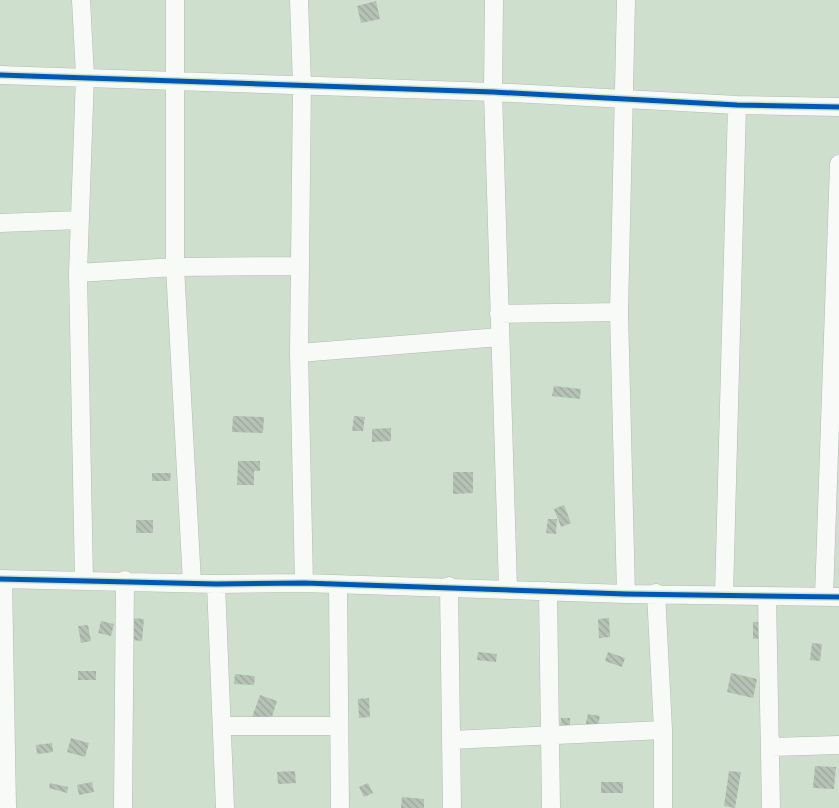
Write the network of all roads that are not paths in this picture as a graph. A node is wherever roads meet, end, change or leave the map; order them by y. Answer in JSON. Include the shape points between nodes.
{"nodes":[{"id":1,"x":81,"y":0,"type":"edge"},
{"id":2,"x":176,"y":0,"type":"edge"},
{"id":3,"x":299,"y":0,"type":"edge"},
{"id":4,"x":494,"y":0,"type":"edge"},
{"id":5,"x":626,"y":0,"type":"edge"},
{"id":6,"x":0,"y":75,"type":"edge"},
{"id":7,"x":85,"y":76,"type":"junction"},
{"id":8,"x":176,"y":80,"type":"junction"},
{"id":9,"x":302,"y":86,"type":"junction"},
{"id":10,"x":493,"y":92,"type":"junction"},
{"id":11,"x":623,"y":99,"type":"junction"},
{"id":12,"x":737,"y":105,"type":"junction"},
{"id":13,"x":839,"y":107,"type":"edge"},
{"id":14,"x":839,"y":164,"type":"edge"},
{"id":15,"x":79,"y":220,"type":"junction"},
{"id":16,"x":0,"y":223,"type":"edge"},
{"id":17,"x":299,"y":266,"type":"junction"},
{"id":18,"x":175,"y":267,"type":"junction"},
{"id":19,"x":78,"y":273,"type":"junction"},
{"id":20,"x":619,"y":312,"type":"junction"},
{"id":21,"x":499,"y":314,"type":"junction"},
{"id":22,"x":500,"y":337,"type":"junction"},
{"id":23,"x":299,"y":353,"type":"junction"},
{"id":24,"x":1,"y":579,"type":"edge"},
{"id":25,"x":84,"y":579,"type":"junction"},
{"id":26,"x":125,"y":580,"type":"junction"},
{"id":27,"x":192,"y":583,"type":"junction"},
{"id":28,"x":304,"y":583,"type":"junction"},
{"id":29,"x":216,"y":584,"type":"junction"},
{"id":30,"x":338,"y":585,"type":"junction"},
{"id":31,"x":449,"y":586,"type":"junction"},
{"id":32,"x":508,"y":588,"type":"junction"},
{"id":33,"x":548,"y":591,"type":"junction"},
{"id":34,"x":656,"y":593,"type":"junction"},
{"id":35,"x":626,"y":594,"type":"junction"},
{"id":36,"x":724,"y":594,"type":"junction"},
{"id":37,"x":767,"y":596,"type":"junction"},
{"id":38,"x":831,"y":597,"type":"edge"},
{"id":39,"x":2,"y":717,"type":"edge"},
{"id":40,"x":223,"y":726,"type":"junction"},
{"id":41,"x":339,"y":726,"type":"junction"},
{"id":42,"x":663,"y":730,"type":"junction"},
{"id":43,"x":550,"y":735,"type":"junction"},
{"id":44,"x":451,"y":740,"type":"junction"},
{"id":45,"x":839,"y":745,"type":"edge"},
{"id":46,"x":771,"y":747,"type":"junction"},
{"id":47,"x":6,"y":808,"type":"edge"},
{"id":48,"x":123,"y":808,"type":"edge"},
{"id":49,"x":225,"y":808,"type":"edge"},
{"id":50,"x":340,"y":808,"type":"edge"},
{"id":51,"x":452,"y":808,"type":"edge"},
{"id":52,"x":551,"y":808,"type":"edge"},
{"id":53,"x":662,"y":808,"type":"edge"},
{"id":54,"x":771,"y":808,"type":"edge"}],
"edges":[{"from":1,"to":7,"type":"street"},
{"from":2,"to":8,"type":"street"},
{"from":3,"to":9,"type":"street"},
{"from":4,"to":10,"type":"street"},
{"from":5,"to":11,"type":"street"},
{"from":6,"to":7,"type":"street"},
{"from":7,"to":8,"type":"street"},
{"from":7,"to":15,"type":"street"},
{"from":8,"to":9,"type":"street"},
{"from":8,"to":18,"type":"street"},
{"from":9,"to":10,"type":"street"},
{"from":9,"to":17,"type":"street"},
{"from":10,"to":11,"type":"street"},
{"from":10,"to":21,"type":"street"},
{"from":11,"to":12,"type":"street"},
{"from":11,"to":20,"type":"street"},
{"from":12,"to":13,"type":"street"},
{"from":12,"to":36,"type":"street"},
{"from":14,"to":38,"type":"street"},
{"from":15,"to":16,"type":"street"},
{"from":15,"to":19,"type":"street"},
{"from":17,"to":18,"type":"street"},
{"from":17,"to":23,"type":"street"},
{"from":18,"to":19,"type":"street"},
{"from":18,"to":27,"type":"street"},
{"from":19,"to":25,"type":"street"},
{"from":20,"to":21,"type":"street"},
{"from":20,"to":35,"type":"street"},
{"from":21,"to":22,"type":"street"},
{"from":22,"to":23,"type":"street"},
{"from":22,"to":32,"type":"street"},
{"from":23,"to":28,"type":"street"},
{"from":24,"to":25,"type":"street"},
{"from":24,"to":39,"type":"street"},
{"from":25,"to":26,"type":"street"},
{"from":26,"to":27,"type":"street"},
{"from":26,"to":48,"type":"street"},
{"from":27,"to":29,"type":"street"},
{"from":28,"to":29,"type":"street"},
{"from":28,"to":30,"type":"street"},
{"from":29,"to":40,"type":"street"},
{"from":30,"to":31,"type":"street"},
{"from":30,"to":41,"type":"street"},
{"from":31,"to":32,"type":"street"},
{"from":31,"to":44,"type":"street"},
{"from":32,"to":33,"type":"street"},
{"from":33,"to":35,"type":"street"},
{"from":33,"to":43,"type":"street"},
{"from":34,"to":35,"type":"street"},
{"from":34,"to":36,"type":"street"},
{"from":34,"to":42,"type":"street"},
{"from":36,"to":37,"type":"street"},
{"from":37,"to":38,"type":"street"},
{"from":37,"to":46,"type":"street"},
{"from":39,"to":47,"type":"street"},
{"from":40,"to":41,"type":"street"},
{"from":40,"to":49,"type":"street"},
{"from":41,"to":50,"type":"street"},
{"from":42,"to":43,"type":"street"},
{"from":42,"to":53,"type":"street"},
{"from":43,"to":44,"type":"street"},
{"from":43,"to":52,"type":"street"},
{"from":44,"to":51,"type":"street"},
{"from":45,"to":46,"type":"street"},
{"from":46,"to":54,"type":"street"}]}
